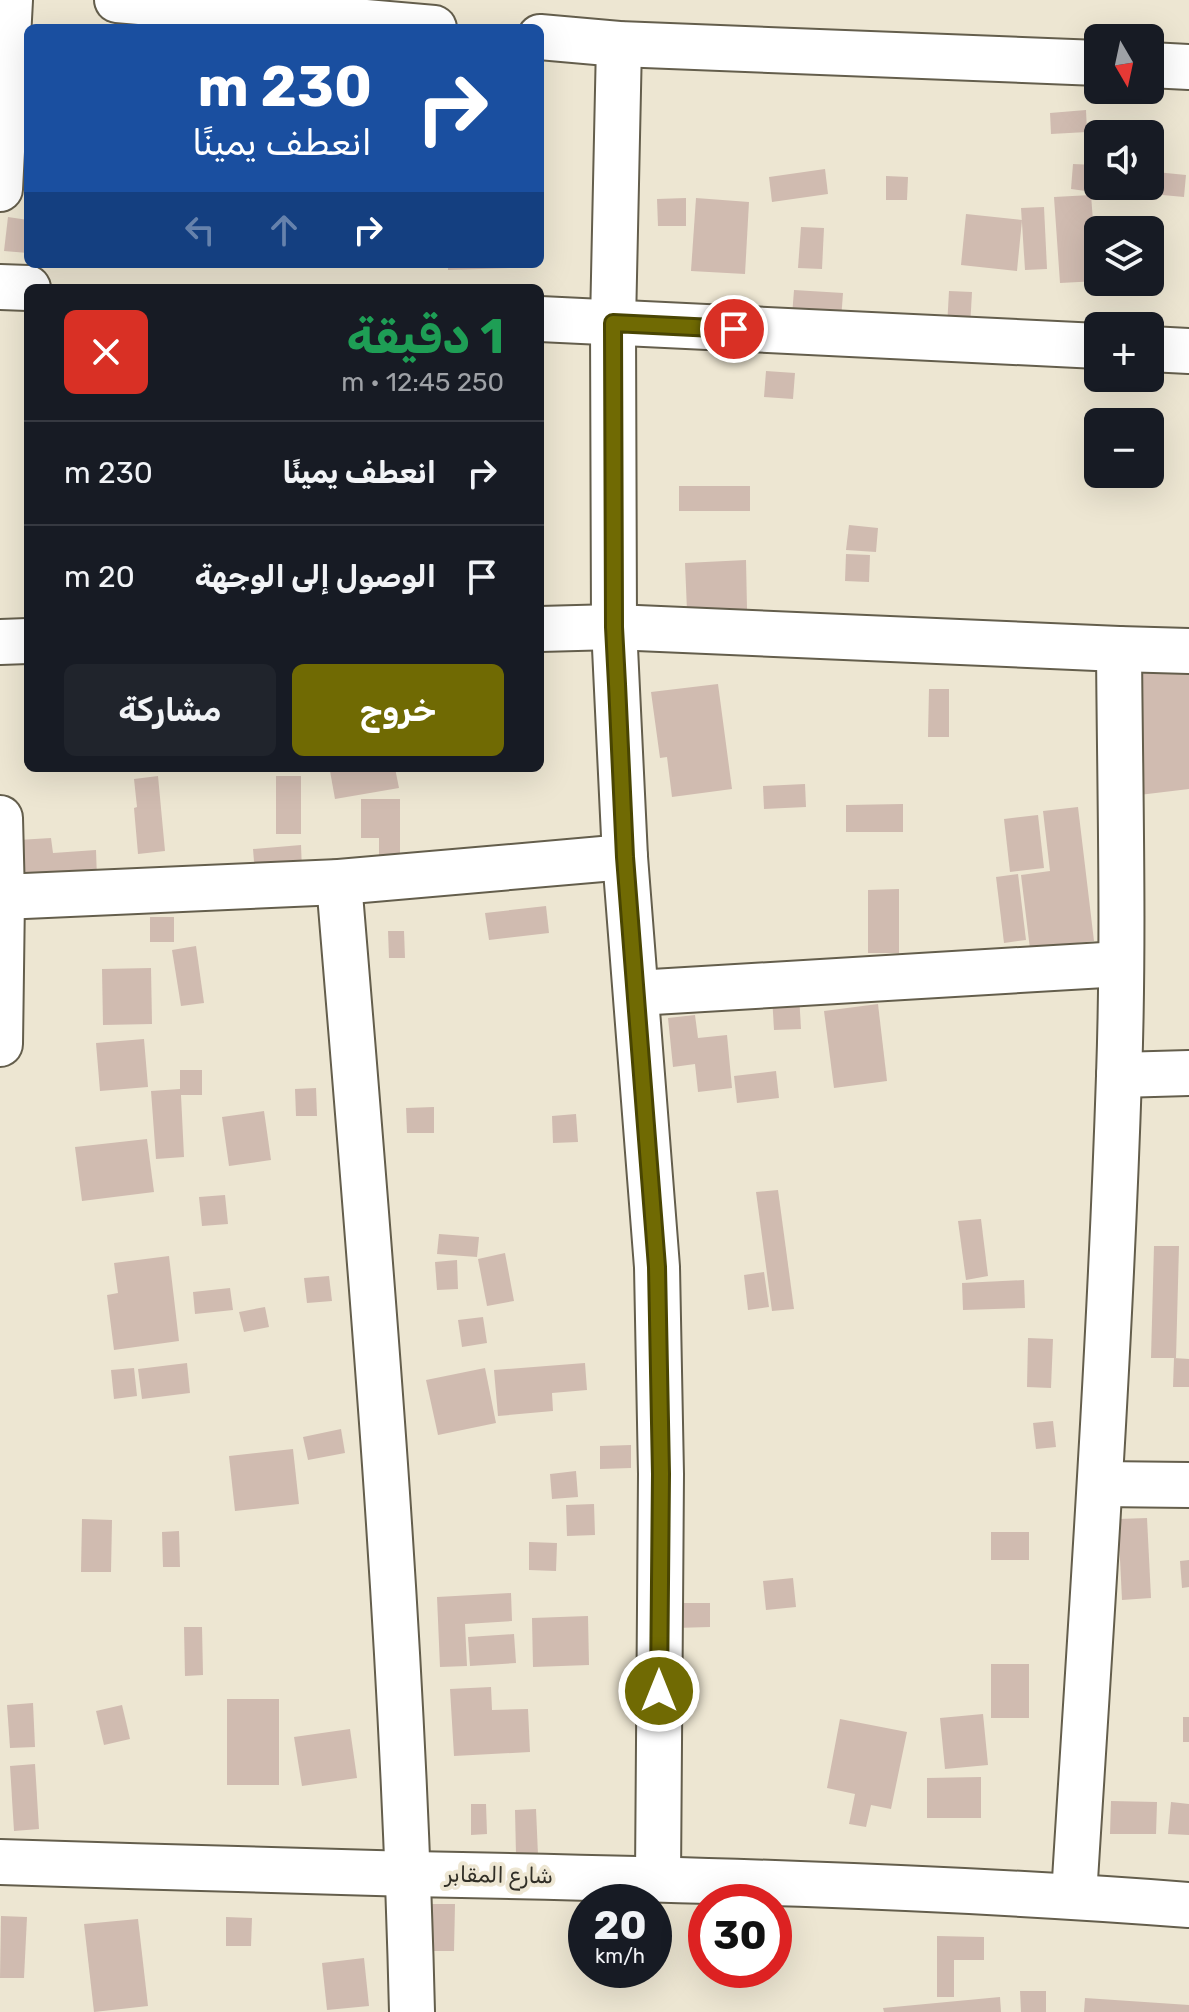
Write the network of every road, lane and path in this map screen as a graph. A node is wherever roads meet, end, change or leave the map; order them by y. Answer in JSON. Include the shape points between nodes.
{"nodes":[{"id":1,"x":10,"y":0,"type":"edge"},
{"id":2,"x":117,"y":0,"type":"edge"},
{"id":3,"x":389,"y":24,"type":"edge"},
{"id":4,"x":544,"y":37,"type":"edge"},
{"id":5,"x":619,"y":44,"type":"junction"},
{"id":6,"x":1084,"y":62,"type":"edge"},
{"id":7,"x":1164,"y":66,"type":"edge"},
{"id":8,"x":1189,"y":67,"type":"edge"},
{"id":9,"x":0,"y":189,"type":"edge"},
{"id":10,"x":0,"y":287,"type":"edge"},
{"id":11,"x":24,"y":288,"type":"edge"},
{"id":12,"x":544,"y":319,"type":"edge"},
{"id":13,"x":613,"y":323,"type":"junction"},
{"id":14,"x":1084,"y":345,"type":"edge"},
{"id":15,"x":1164,"y":350,"type":"edge"},
{"id":16,"x":1189,"y":351,"type":"edge"},
{"id":17,"x":614,"y":627,"type":"junction"},
{"id":18,"x":544,"y":629,"type":"edge"},
{"id":19,"x":24,"y":641,"type":"edge"},
{"id":20,"x":0,"y":642,"type":"edge"},
{"id":21,"x":1119,"y":649,"type":"junction"},
{"id":22,"x":1189,"y":651,"type":"edge"},
{"id":23,"x":0,"y":818,"type":"edge"},
{"id":24,"x":625,"y":857,"type":"junction"},
{"id":25,"x":339,"y":882,"type":"junction"},
{"id":26,"x":2,"y":897,"type":"edge"},
{"id":27,"x":1121,"y":964,"type":"junction"},
{"id":28,"x":636,"y":993,"type":"junction"},
{"id":29,"x":0,"y":1044,"type":"edge"},
{"id":30,"x":1189,"y":1073,"type":"edge"},
{"id":31,"x":1119,"y":1075,"type":"junction"},
{"id":32,"x":1100,"y":1484,"type":"junction"},
{"id":33,"x":1189,"y":1485,"type":"edge"},
{"id":34,"x":0,"y":1862,"type":"edge"},
{"id":35,"x":409,"y":1874,"type":"junction"},
{"id":36,"x":658,"y":1878,"type":"junction"},
{"id":37,"x":1074,"y":1896,"type":"junction"},
{"id":38,"x":1189,"y":1905,"type":"edge"},
{"id":39,"x":412,"y":2012,"type":"edge"}],
"edges":[{"from":1,"to":9,"type":"street"},
{"from":2,"to":3,"type":"street"},
{"from":4,"to":5,"type":"street"},
{"from":5,"to":6,"type":"street"},
{"from":5,"to":13,"type":"street"},
{"from":7,"to":8,"type":"street"},
{"from":10,"to":11,"type":"street"},
{"from":12,"to":13,"type":"street"},
{"from":13,"to":14,"type":"street"},
{"from":13,"to":17,"type":"street"},
{"from":15,"to":16,"type":"street"},
{"from":17,"to":18,"type":"street"},
{"from":17,"to":21,"type":"street"},
{"from":17,"to":24,"type":"street"},
{"from":19,"to":20,"type":"street"},
{"from":21,"to":22,"type":"street"},
{"from":21,"to":27,"type":"street"},
{"from":23,"to":26,"type":"street"},
{"from":24,"to":25,"type":"street"},
{"from":24,"to":28,"type":"street"},
{"from":25,"to":26,"type":"street"},
{"from":25,"to":35,"type":"street","via":[[381,1393]]},
{"from":26,"to":29,"type":"street"},
{"from":27,"to":28,"type":"street"},
{"from":27,"to":31,"type":"street"},
{"from":28,"to":36,"type":"street","via":[[657,1267]]},
{"from":30,"to":31,"type":"street"},
{"from":31,"to":32,"type":"street"},
{"from":32,"to":33,"type":"street"},
{"from":32,"to":37,"type":"street"},
{"from":34,"to":35,"type":"street","name":"شارع المقابر"},
{"from":35,"to":36,"type":"street","name":"شارع المقابر"},
{"from":35,"to":39,"type":"street"},
{"from":36,"to":37,"type":"street","name":"شارع المقابر"},
{"from":37,"to":38,"type":"street","name":"شارع المقابر"}]}
